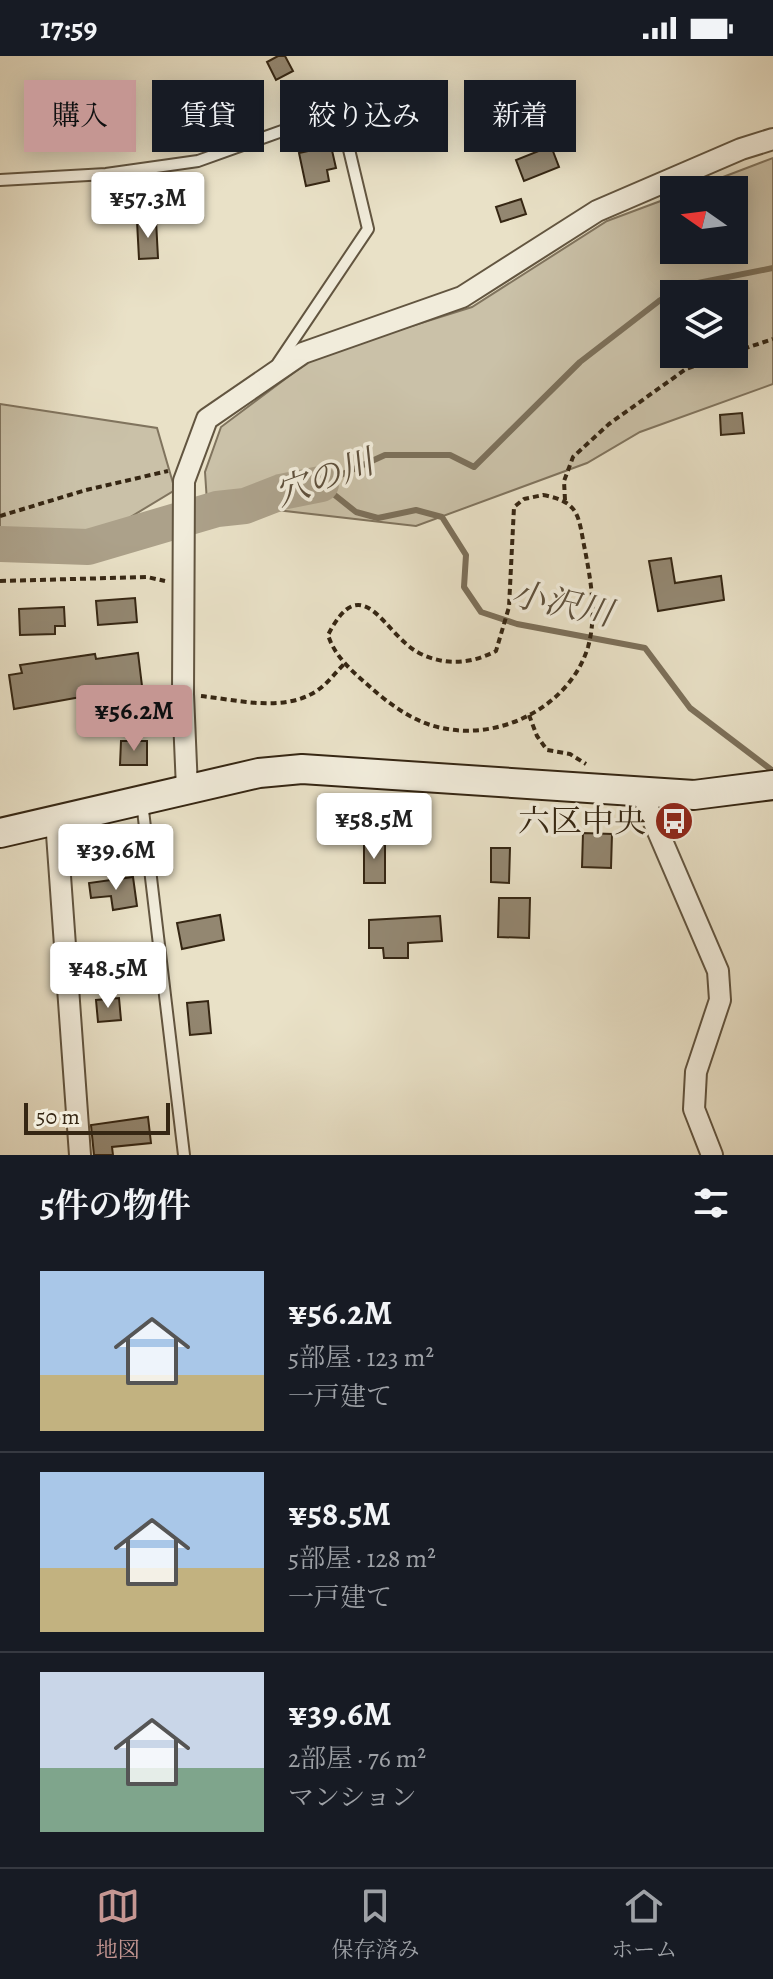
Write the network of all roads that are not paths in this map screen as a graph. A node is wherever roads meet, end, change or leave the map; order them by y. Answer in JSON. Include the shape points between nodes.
{"nodes":[{"id":1,"x":773,"y":139,"type":"edge"},
{"id":2,"x":0,"y":180,"type":"edge"},
{"id":3,"x":271,"y":375,"type":"junction"},
{"id":4,"x":773,"y":785,"type":"edge"},
{"id":5,"x":187,"y":789,"type":"junction"},
{"id":6,"x":641,"y":792,"type":"junction"},
{"id":7,"x":142,"y":800,"type":"junction"},
{"id":8,"x":56,"y":820,"type":"junction"},
{"id":9,"x":0,"y":833,"type":"edge"},
{"id":10,"x":80,"y":1155,"type":"edge"},
{"id":11,"x":184,"y":1155,"type":"edge"},
{"id":12,"x":712,"y":1155,"type":"edge"}],
"edges":[{"from":1,"to":3,"type":"street","via":[[597,211],[462,297],[303,353]]},
{"from":2,"to":3,"type":"lane","via":[[106,174],[198,161],[296,126],[330,125],[346,137],[368,229]]},
{"from":3,"to":5,"type":"street","via":[[207,419],[187,474]]},
{"from":4,"to":6,"type":"street","via":[[694,795]]},
{"from":5,"to":6,"type":"street","via":[[302,769]]},
{"from":5,"to":7,"type":"street"},
{"from":6,"to":12,"type":"street","via":[[718,971],[720,1000],[696,1072],[694,1109]]},
{"from":7,"to":8,"type":"street"},
{"from":7,"to":11,"type":"lane"},
{"from":8,"to":9,"type":"street"},
{"from":8,"to":10,"type":"street"}]}
